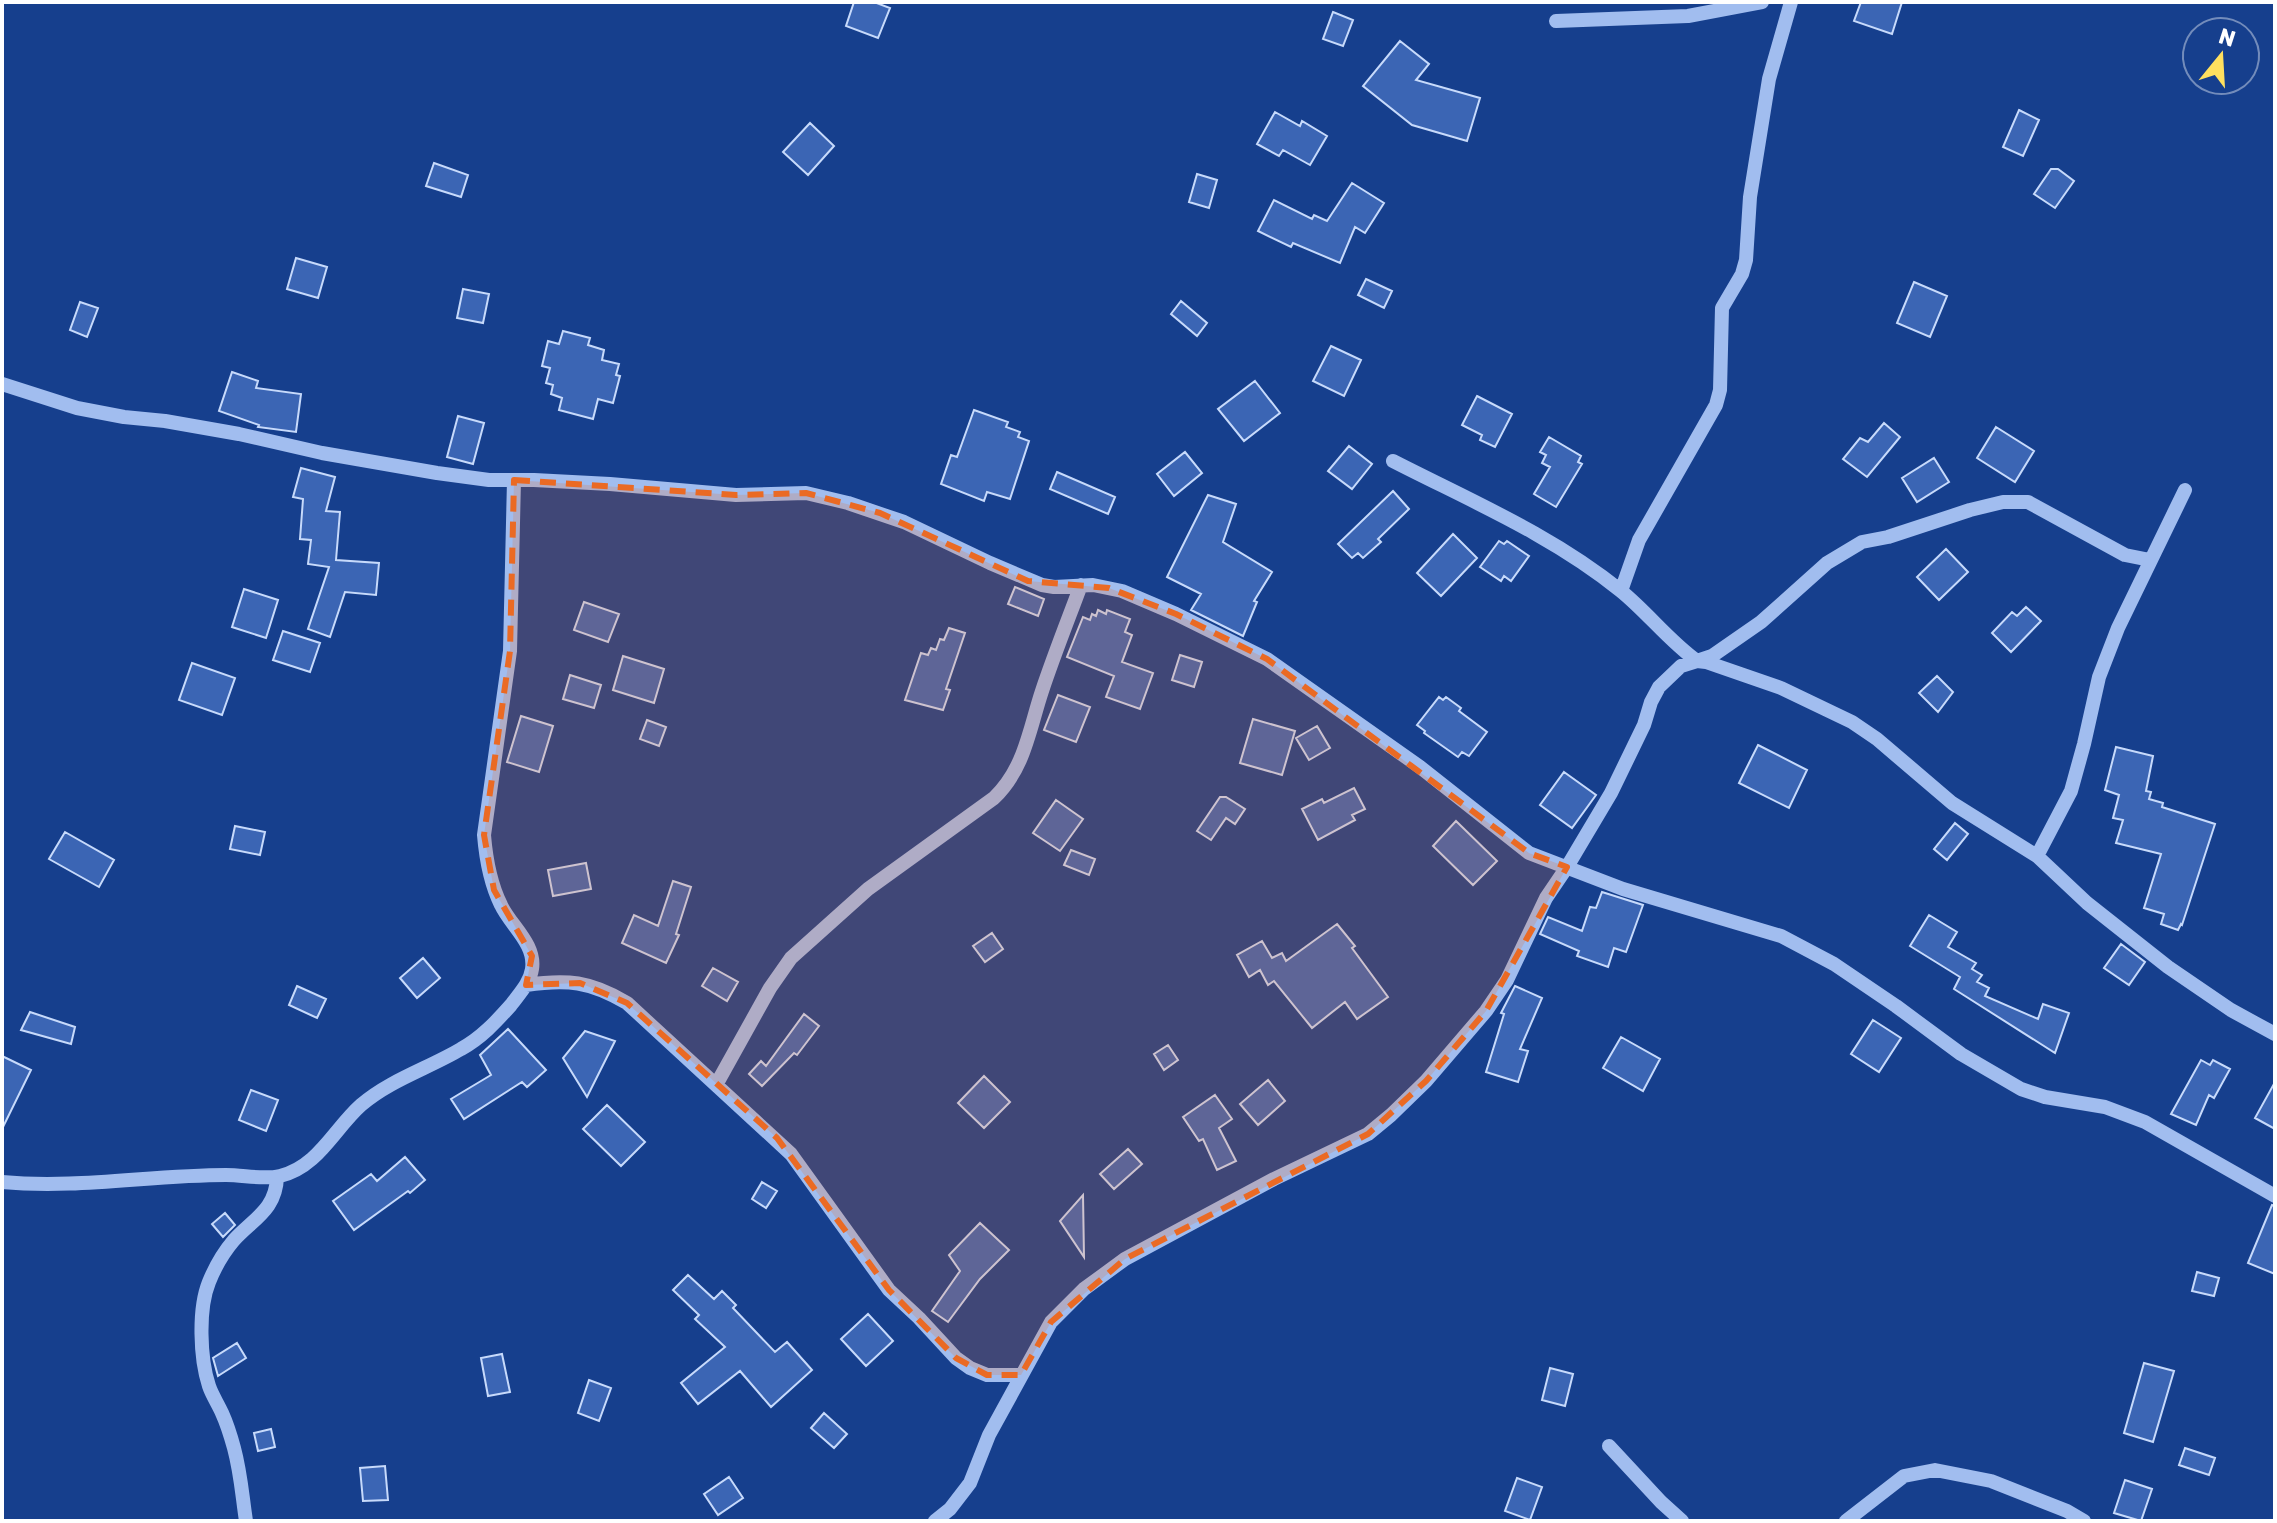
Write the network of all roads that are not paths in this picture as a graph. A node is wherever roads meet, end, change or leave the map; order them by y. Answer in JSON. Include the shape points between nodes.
{"nodes":[{"id":1,"x":1762,"y":2,"type":"edge"},
{"id":2,"x":1791,"y":2,"type":"edge"},
{"id":3,"x":1556,"y":21,"type":"dead end"},
{"id":4,"x":2,"y":384,"type":"edge"},
{"id":5,"x":1393,"y":461,"type":"dead end"},
{"id":6,"x":514,"y":480,"type":"junction"},
{"id":7,"x":2185,"y":490,"type":"dead end"},
{"id":8,"x":2150,"y":560,"type":"junction"},
{"id":9,"x":1081,"y":585,"type":"junction"},
{"id":10,"x":1621,"y":591,"type":"junction"},
{"id":11,"x":1697,"y":661,"type":"junction"},
{"id":12,"x":2037,"y":856,"type":"junction"},
{"id":13,"x":1567,"y":867,"type":"junction"},
{"id":14,"x":526,"y":985,"type":"junction"},
{"id":15,"x":2275,"y":1034,"type":"edge"},
{"id":16,"x":716,"y":1085,"type":"junction"},
{"id":17,"x":277,"y":1177,"type":"junction"},
{"id":18,"x":2,"y":1182,"type":"edge"},
{"id":19,"x":2275,"y":1196,"type":"edge"},
{"id":20,"x":1021,"y":1375,"type":"junction"},
{"id":21,"x":1609,"y":1446,"type":"dead end"},
{"id":22,"x":246,"y":1521,"type":"edge"},
{"id":23,"x":935,"y":1521,"type":"edge"},
{"id":24,"x":1682,"y":1521,"type":"edge"},
{"id":25,"x":1846,"y":1521,"type":"edge"},
{"id":26,"x":2084,"y":1521,"type":"edge"}],
"edges":[{"from":1,"to":3,"type":"street","via":[[1688,16]]},
{"from":2,"to":10,"type":"street","via":[[1769,79],[1744,268],[1722,308],[1716,405],[1639,540]]},
{"from":4,"to":6,"type":"street","via":[[124,417],[382,464]]},
{"from":5,"to":10,"type":"street","via":[[1543,536]]},
{"from":6,"to":9,"type":"street","via":[[736,495],[806,493],[904,522],[1028,581],[1054,587]]},
{"from":6,"to":14,"type":"street","via":[[510,651],[484,835],[494,890],[532,956]]},
{"from":7,"to":8,"type":"street"},
{"from":8,"to":11,"type":"street","via":[[2125,555],[2028,502],[2003,502],[1862,542],[1827,563],[1749,631]]},
{"from":8,"to":12,"type":"street","via":[[2099,677],[2071,791]]},
{"from":9,"to":13,"type":"street","via":[[1122,591],[1259,654],[1420,767],[1529,853]]},
{"from":9,"to":16,"type":"street","via":[[1024,753],[1007,786],[868,889],[791,958]]},
{"from":10,"to":11,"type":"street"},
{"from":11,"to":12,"type":"street","via":[[1781,688],[1852,722],[1952,803]]},
{"from":11,"to":13,"type":"street","via":[[1675,670],[1659,687],[1611,793]]},
{"from":12,"to":15,"type":"street","via":[[2168,967]]},
{"from":13,"to":19,"type":"street","via":[[1781,936],[1834,964],[1961,1054],[2021,1089],[2105,1107],[2145,1122]]},
{"from":13,"to":20,"type":"street","via":[[1486,1011],[1391,1115],[1368,1134],[1125,1259],[1051,1322]]},
{"from":14,"to":16,"type":"street","via":[[570,981],[608,992],[627,1003]]},
{"from":14,"to":17,"type":"street","via":[[492,1026],[463,1048],[376,1094],[346,1119],[311,1161]]},
{"from":16,"to":20,"type":"street","via":[[791,1154],[889,1290],[950,1353],[987,1375]]},
{"from":17,"to":18,"type":"street"},
{"from":17,"to":22,"type":"street","via":[[267,1208],[218,1262],[203,1312],[204,1366],[233,1446]]},
{"from":20,"to":23,"type":"street","via":[[970,1483]]},
{"from":21,"to":24,"type":"street"},
{"from":25,"to":26,"type":"street","via":[[1904,1476],[1935,1470],[1991,1481]]}]}
